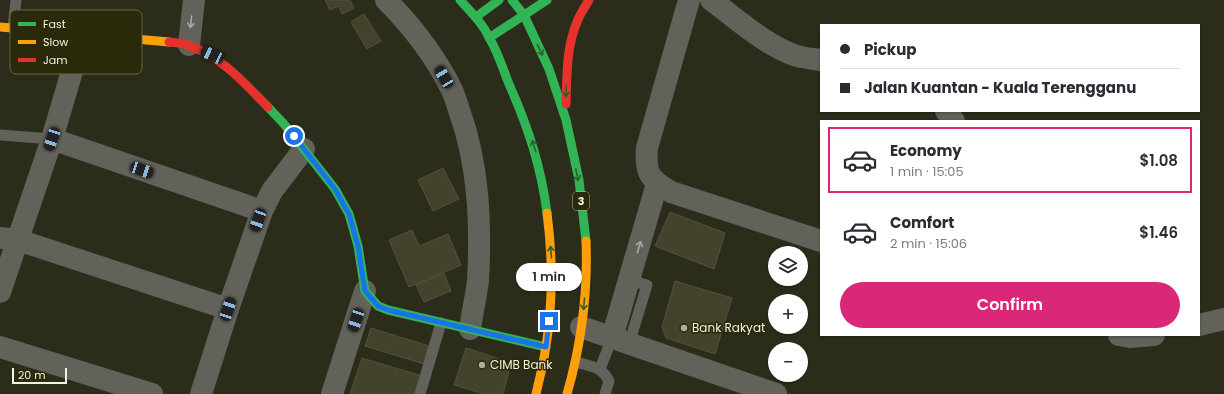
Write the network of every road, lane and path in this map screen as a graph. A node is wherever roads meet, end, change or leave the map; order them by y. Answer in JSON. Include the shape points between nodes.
{"nodes":[{"id":1,"x":16,"y":0,"type":"edge"},
{"id":2,"x":194,"y":0,"type":"edge"},
{"id":3,"x":386,"y":0,"type":"edge"},
{"id":4,"x":460,"y":0,"type":"edge"},
{"id":5,"x":499,"y":0,"type":"edge"},
{"id":6,"x":512,"y":0,"type":"edge"},
{"id":7,"x":547,"y":0,"type":"edge"},
{"id":8,"x":589,"y":0,"type":"edge"},
{"id":9,"x":689,"y":0,"type":"edge"},
{"id":10,"x":711,"y":0,"type":"edge"},
{"id":11,"x":15,"y":10,"type":"edge"},
{"id":12,"x":524,"y":15,"type":"junction"},
{"id":13,"x":476,"y":17,"type":"junction"},
{"id":14,"x":0,"y":27,"type":"edge"},
{"id":15,"x":10,"y":28,"type":"edge"},
{"id":16,"x":489,"y":38,"type":"junction"},
{"id":17,"x":142,"y":39,"type":"edge"},
{"id":18,"x":189,"y":45,"type":"junction"},
{"id":19,"x":820,"y":60,"type":"edge"},
{"id":20,"x":71,"y":74,"type":"edge"},
{"id":21,"x":947,"y":112,"type":"edge"},
{"id":22,"x":566,"y":120,"type":"junction"},
{"id":23,"x":953,"y":120,"type":"edge"},
{"id":24,"x":0,"y":135,"type":"edge"},
{"id":25,"x":52,"y":139,"type":"junction"},
{"id":26,"x":304,"y":149,"type":"junction"},
{"id":27,"x":657,"y":184,"type":"junction"},
{"id":28,"x":262,"y":211,"type":"junction"},
{"id":29,"x":9,"y":239,"type":"edge"},
{"id":30,"x":820,"y":241,"type":"edge"},
{"id":31,"x":365,"y":291,"type":"junction"},
{"id":32,"x":0,"y":292,"type":"edge"},
{"id":33,"x":228,"y":309,"type":"junction"},
{"id":34,"x":1224,"y":319,"type":"edge"},
{"id":35,"x":441,"y":323,"type":"junction"},
{"id":36,"x":1200,"y":325,"type":"edge"},
{"id":37,"x":582,"y":328,"type":"junction"},
{"id":38,"x":470,"y":329,"type":"junction"},
{"id":39,"x":1124,"y":336,"type":"edge"},
{"id":40,"x":1142,"y":336,"type":"edge"},
{"id":41,"x":621,"y":341,"type":"junction"},
{"id":42,"x":0,"y":347,"type":"edge"},
{"id":43,"x":546,"y":347,"type":"junction"},
{"id":44,"x":576,"y":362,"type":"junction"},
{"id":45,"x":600,"y":369,"type":"junction"},
{"id":46,"x":152,"y":394,"type":"edge"},
{"id":47,"x":201,"y":394,"type":"edge"},
{"id":48,"x":332,"y":394,"type":"edge"},
{"id":49,"x":420,"y":394,"type":"edge"},
{"id":50,"x":536,"y":394,"type":"edge"},
{"id":51,"x":567,"y":394,"type":"edge"},
{"id":52,"x":605,"y":394,"type":"edge"},
{"id":53,"x":776,"y":394,"type":"edge"}],
"edges":[{"from":1,"to":11,"type":"lane"},
{"from":2,"to":18,"type":"street","one_way":true},
{"from":3,"to":38,"type":"street","via":[[428,50],[452,91],[467,132],[476,179],[478,222],[478,282]]},
{"from":4,"to":13,"type":"main road"},
{"from":5,"to":13,"type":"main road"},
{"from":6,"to":12,"type":"main road","number":"3"},
{"from":7,"to":12,"type":"main road"},
{"from":8,"to":22,"type":"main road","one_way":true,"via":[[571,38],[567,67]]},
{"from":9,"to":27,"type":"street","via":[[647,148],[646,163]]},
{"from":10,"to":19,"type":"street","via":[[757,35],[783,50]]},
{"from":12,"to":16,"type":"main road"},
{"from":12,"to":22,"type":"main road","number":"3","one_way":true,"via":[[549,69]]},
{"from":13,"to":16,"type":"main road"},
{"from":14,"to":15,"type":"main road"},
{"from":43,"to":16,"type":"main road","one_way":true,"via":[[552,262],[543,184],[523,114]]},
{"from":17,"to":18,"type":"main road"},
{"from":18,"to":26,"type":"main road","via":[[212,55],[234,72],[284,124]]},
{"from":20,"to":25,"type":"street"},
{"from":21,"to":23,"type":"street"},
{"from":22,"to":37,"type":"main road","number":"3","one_way":true,"via":[[579,180],[585,226],[587,267]]},
{"from":24,"to":25,"type":"lane"},
{"from":25,"to":28,"type":"street"},
{"from":25,"to":29,"type":"street"},
{"from":26,"to":28,"type":"street","via":[[272,191]]},
{"from":26,"to":31,"type":"main road","via":[[335,189],[349,214],[358,246]]},
{"from":27,"to":30,"type":"street","via":[[671,192]]},
{"from":41,"to":27,"type":"street","one_way":true,"via":[[629,280]]},
{"from":28,"to":33,"type":"street"},
{"from":29,"to":32,"type":"street"},
{"from":29,"to":33,"type":"street"},
{"from":31,"to":35,"type":"main road","via":[[378,306]]},
{"from":31,"to":48,"type":"street"},
{"from":33,"to":47,"type":"street"},
{"from":34,"to":36,"type":"street"},
{"from":35,"to":38,"type":"main road"},
{"from":35,"to":49,"type":"lane"},
{"from":37,"to":41,"type":"street"},
{"from":37,"to":44,"type":"main road","number":"3"},
{"from":38,"to":43,"type":"main road"},
{"from":39,"to":40,"type":"street"},
{"from":41,"to":45,"type":"lane"},
{"from":41,"to":53,"type":"street"},
{"from":42,"to":46,"type":"street"},
{"from":43,"to":50,"type":"main road"},
{"from":44,"to":45,"type":"lane"},
{"from":44,"to":51,"type":"main road","number":"3"},
{"from":45,"to":52,"type":"lane","via":[[609,381]]}]}
